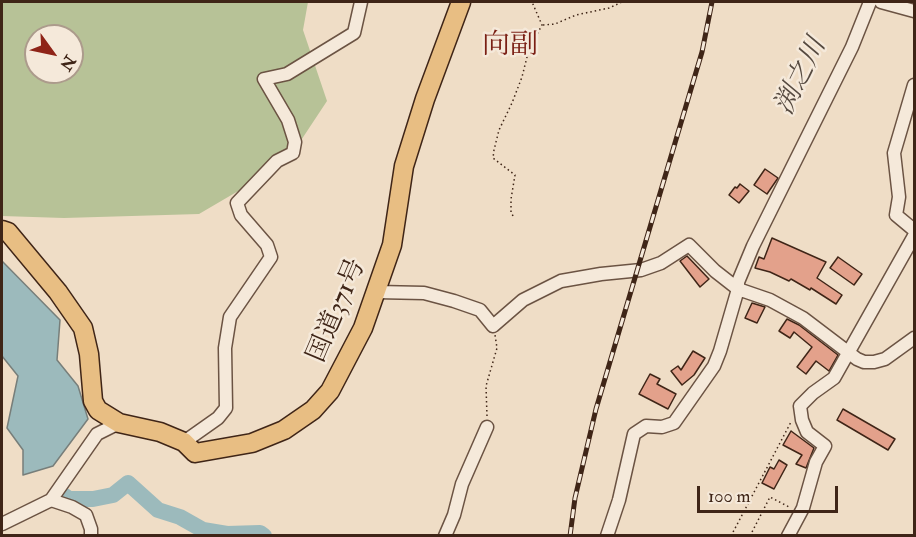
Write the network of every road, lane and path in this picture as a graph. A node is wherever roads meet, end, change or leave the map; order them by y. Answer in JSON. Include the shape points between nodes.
{"nodes":[{"id":1,"x":361,"y":2,"type":"edge"},
{"id":2,"x":461,"y":2,"type":"edge"},
{"id":3,"x":532,"y":2,"type":"edge"},
{"id":4,"x":622,"y":2,"type":"edge"},
{"id":5,"x":870,"y":2,"type":"edge"},
{"id":6,"x":881,"y":2,"type":"edge"},
{"id":7,"x":915,"y":11,"type":"edge"},
{"id":8,"x":542,"y":25,"type":"junction"},
{"id":9,"x":915,"y":85,"type":"edge"},
{"id":10,"x":513,"y":216,"type":"dead end"},
{"id":11,"x":2,"y":230,"type":"edge"},
{"id":12,"x":915,"y":230,"type":"edge"},
{"id":13,"x":915,"y":236,"type":"edge"},
{"id":14,"x":738,"y":289,"type":"junction"},
{"id":15,"x":377,"y":292,"type":"junction"},
{"id":16,"x":493,"y":326,"type":"junction"},
{"id":17,"x":915,"y":338,"type":"edge"},
{"id":18,"x":849,"y":353,"type":"junction"},
{"id":19,"x":800,"y":406,"type":"junction"},
{"id":20,"x":118,"y":423,"type":"junction"},
{"id":21,"x":487,"y":427,"type":"joint"},
{"id":22,"x":184,"y":442,"type":"junction"},
{"id":23,"x":51,"y":500,"type":"junction"},
{"id":24,"x":800,"y":513,"type":"junction"},
{"id":25,"x":2,"y":524,"type":"edge"},
{"id":26,"x":91,"y":536,"type":"edge"},
{"id":27,"x":445,"y":536,"type":"edge"},
{"id":28,"x":607,"y":536,"type":"edge"},
{"id":29,"x":731,"y":536,"type":"edge"},
{"id":30,"x":750,"y":536,"type":"edge"},
{"id":31,"x":788,"y":536,"type":"edge"}],
"edges":[{"from":1,"to":22,"type":"street","via":[[354,33],[287,74],[264,79],[288,120],[295,142],[293,153],[277,161],[237,203],[241,215],[267,244],[271,257],[230,317],[225,348],[226,408]]},
{"from":2,"to":15,"type":"highway","name":"国道371号","via":[[404,166],[392,245]]},
{"from":3,"to":8,"type":"path"},
{"from":4,"to":8,"type":"path"},
{"from":5,"to":14,"type":"street","via":[[852,47],[753,246]]},
{"from":6,"to":7,"type":"street"},
{"from":8,"to":10,"type":"path","via":[[498,130],[494,150],[493,158],[515,175]]},
{"from":9,"to":12,"type":"street","via":[[894,153],[899,197],[896,215]]},
{"from":11,"to":20,"type":"highway","name":"国道371号","via":[[8,232],[58,292],[83,328],[93,401],[98,410]]},
{"from":13,"to":18,"type":"street"},
{"from":14,"to":16,"type":"street","via":[[689,245],[661,263],[641,270],[561,281],[523,300]]},
{"from":14,"to":18,"type":"street","via":[[803,318]]},
{"from":14,"to":28,"type":"street","via":[[714,366],[674,423],[646,426],[634,434],[620,500]]},
{"from":15,"to":16,"type":"street","via":[[424,293],[454,301],[480,310]]},
{"from":15,"to":22,"type":"highway","name":"国道371号","via":[[330,391],[304,416],[264,439],[211,452],[195,453]]},
{"from":16,"to":21,"type":"path","via":[[497,348],[486,386]]},
{"from":17,"to":18,"type":"street","via":[[874,362],[864,362]]},
{"from":18,"to":19,"type":"street","via":[[834,378]]},
{"from":19,"to":24,"type":"street","via":[[807,432],[825,446]]},
{"from":19,"to":29,"type":"path"},
{"from":20,"to":22,"type":"highway","name":"国道371号"},
{"from":20,"to":23,"type":"street","via":[[97,434]]},
{"from":21,"to":27,"type":"street"},
{"from":23,"to":25,"type":"street"},
{"from":23,"to":26,"type":"street","via":[[86,515]]},
{"from":24,"to":30,"type":"path","via":[[770,497]]},
{"from":24,"to":31,"type":"street"}]}
